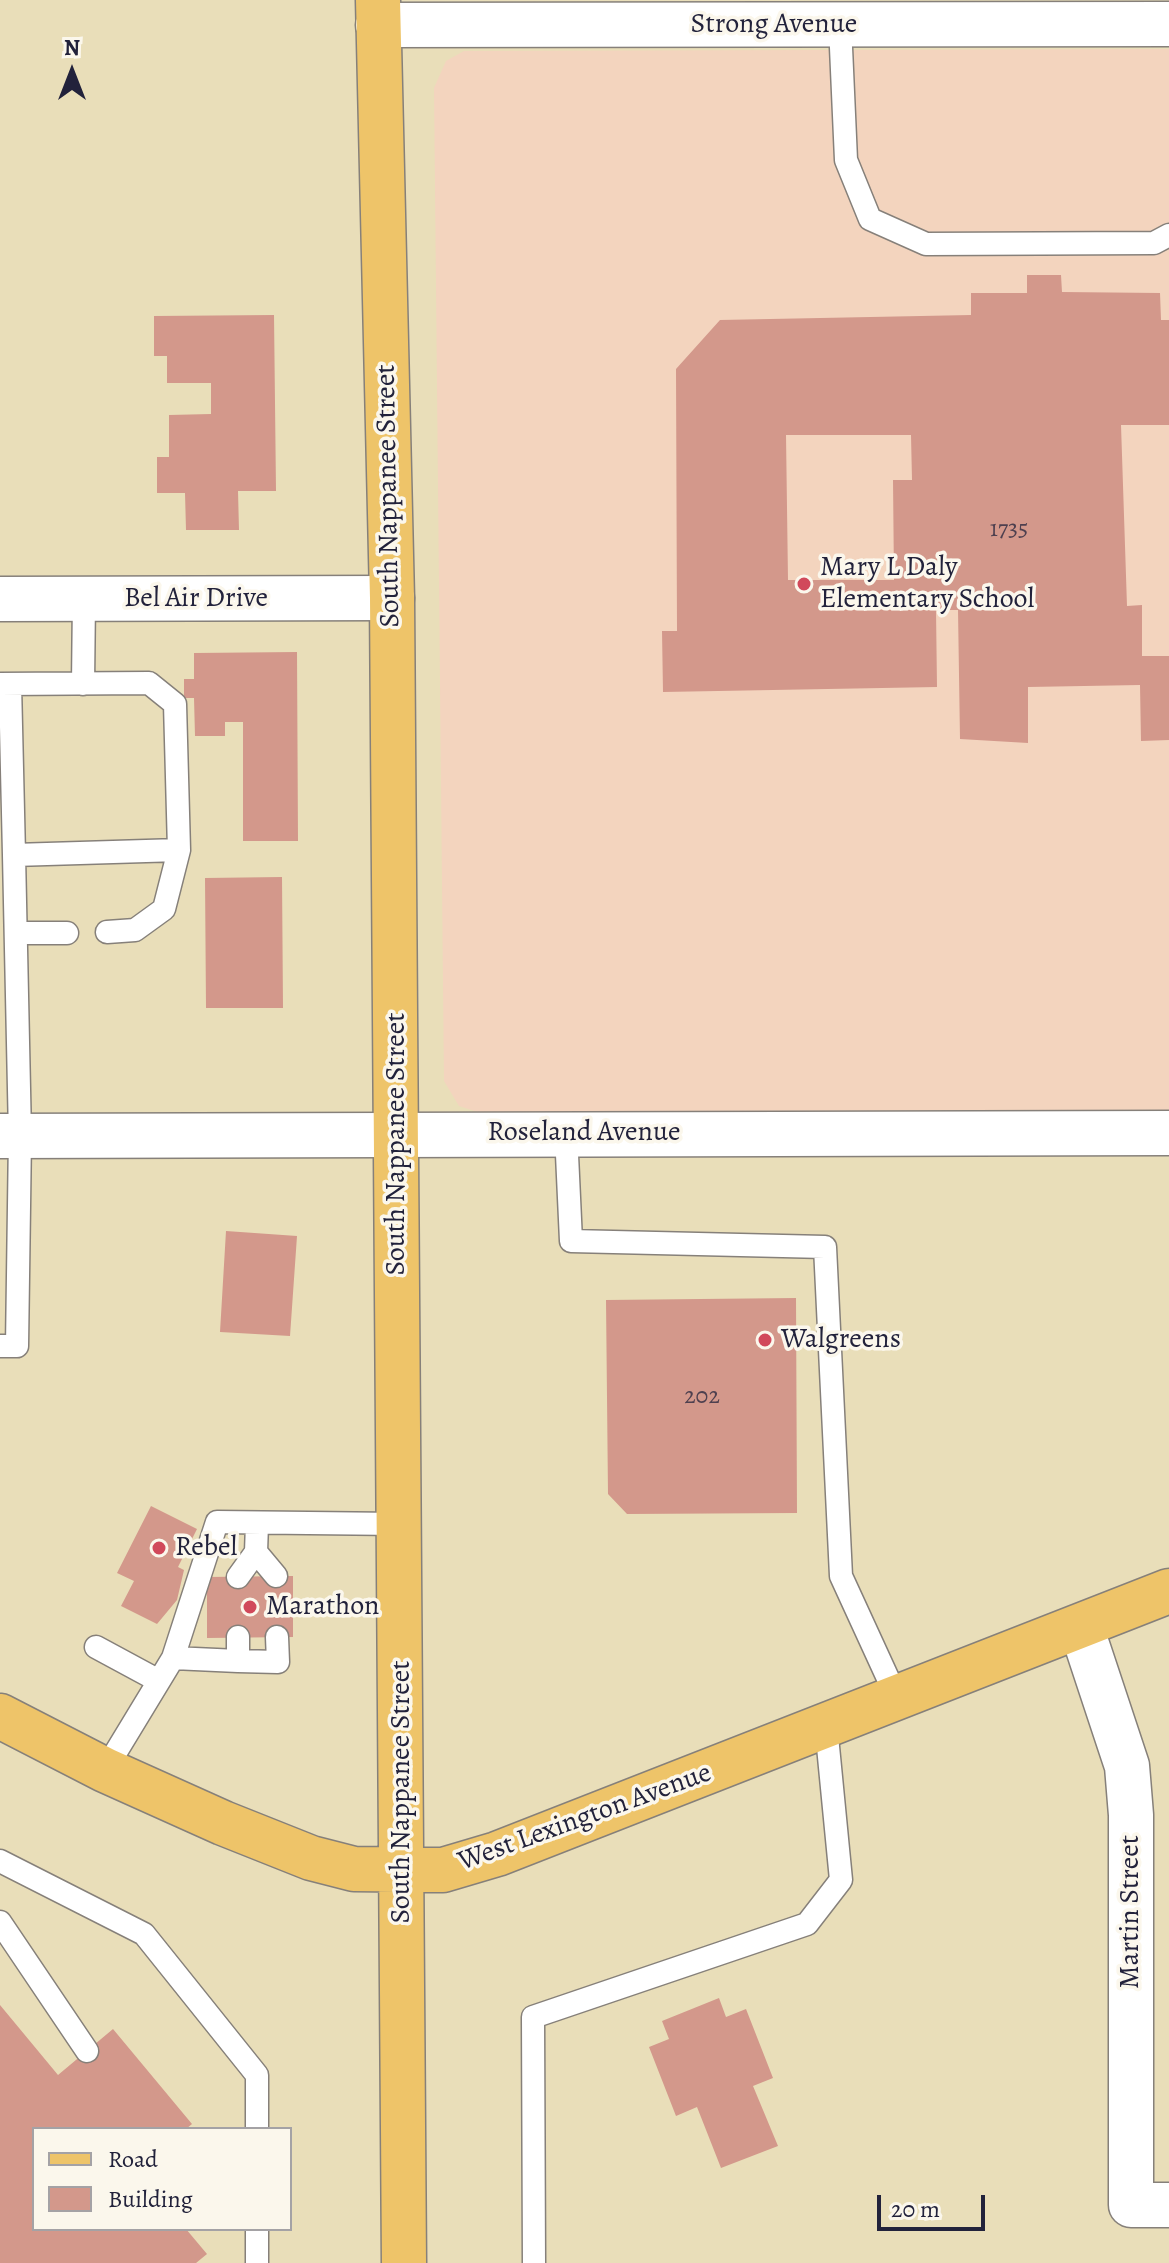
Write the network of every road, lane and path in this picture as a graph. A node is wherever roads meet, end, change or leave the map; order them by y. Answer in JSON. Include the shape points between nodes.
{"nodes":[{"id":1,"x":378,"y":13,"type":"edge"},
{"id":2,"x":1169,"y":24,"type":"edge"},
{"id":3,"x":840,"y":25,"type":"junction"},
{"id":4,"x":1169,"y":235,"type":"edge"},
{"id":5,"x":392,"y":598,"type":"junction"},
{"id":6,"x":0,"y":599,"type":"edge"},
{"id":7,"x":84,"y":599,"type":"junction"},
{"id":8,"x":5,"y":684,"type":"edge"},
{"id":9,"x":83,"y":684,"type":"junction"},
{"id":10,"x":179,"y":850,"type":"junction"},
{"id":11,"x":14,"y":855,"type":"junction"},
{"id":12,"x":107,"y":932,"type":"dead end"},
{"id":13,"x":16,"y":933,"type":"junction"},
{"id":14,"x":67,"y":933,"type":"dead end"},
{"id":15,"x":9,"y":1031,"type":"edge"},
{"id":16,"x":397,"y":1133,"type":"junction"},
{"id":17,"x":566,"y":1133,"type":"junction"},
{"id":18,"x":1169,"y":1133,"type":"edge"},
{"id":19,"x":10,"y":1136,"type":"edge"},
{"id":20,"x":0,"y":1346,"type":"edge"},
{"id":21,"x":257,"y":1524,"type":"junction"},
{"id":22,"x":400,"y":1524,"type":"junction"},
{"id":23,"x":256,"y":1552,"type":"junction"},
{"id":24,"x":276,"y":1576,"type":"dead end"},
{"id":25,"x":238,"y":1577,"type":"dead end"},
{"id":26,"x":1169,"y":1591,"type":"edge"},
{"id":27,"x":1081,"y":1627,"type":"junction"},
{"id":28,"x":238,"y":1637,"type":"dead end"},
{"id":29,"x":277,"y":1637,"type":"dead end"},
{"id":30,"x":96,"y":1647,"type":"dead end"},
{"id":31,"x":173,"y":1658,"type":"junction"},
{"id":32,"x":238,"y":1661,"type":"junction"},
{"id":33,"x":159,"y":1681,"type":"junction"},
{"id":34,"x":897,"y":1698,"type":"junction"},
{"id":35,"x":0,"y":1716,"type":"edge"},
{"id":36,"x":826,"y":1726,"type":"junction"},
{"id":37,"x":105,"y":1770,"type":"junction"},
{"id":38,"x":0,"y":1861,"type":"edge"},
{"id":39,"x":402,"y":1871,"type":"junction"},
{"id":40,"x":0,"y":1922,"type":"edge"},
{"id":41,"x":87,"y":2051,"type":"dead end"},
{"id":42,"x":257,"y":2127,"type":"edge"},
{"id":43,"x":1150,"y":2205,"type":"edge"},
{"id":44,"x":257,"y":2231,"type":"edge"},
{"id":45,"x":257,"y":2263,"type":"edge"},
{"id":46,"x":404,"y":2263,"type":"edge"},
{"id":47,"x":534,"y":2263,"type":"edge"}],
"edges":[{"from":1,"to":3,"type":"street","name":"Strong Avenue"},
{"from":1,"to":5,"type":"main road","name":"South Nappanee Street"},
{"from":2,"to":3,"type":"street","name":"Strong Avenue"},
{"from":3,"to":4,"type":"lane","via":[[846,160],[870,219],[926,244],[1154,243]]},
{"from":5,"to":7,"type":"street","name":"Bel Air Drive"},
{"from":5,"to":16,"type":"main road","name":"South Nappanee Street"},
{"from":6,"to":7,"type":"street","name":"Bel Air Drive"},
{"from":7,"to":9,"type":"lane"},
{"from":8,"to":9,"type":"lane"},
{"from":8,"to":11,"type":"lane"},
{"from":9,"to":10,"type":"lane","via":[[149,683],[175,704]]},
{"from":10,"to":11,"type":"lane"},
{"from":10,"to":12,"type":"lane","via":[[164,909],[135,930]]},
{"from":11,"to":13,"type":"lane"},
{"from":13,"to":14,"type":"lane"},
{"from":13,"to":15,"type":"lane"},
{"from":15,"to":19,"type":"lane"},
{"from":16,"to":17,"type":"street","name":"Roseland Avenue"},
{"from":16,"to":19,"type":"street","name":"Roseland Avenue"},
{"from":16,"to":22,"type":"main road","name":"South Nappanee Street"},
{"from":17,"to":18,"type":"street","name":"Roseland Avenue"},
{"from":17,"to":34,"type":"lane","via":[[571,1241],[825,1247],[841,1576]]},
{"from":19,"to":20,"type":"lane","via":[[17,1346]]},
{"from":21,"to":22,"type":"lane"},
{"from":21,"to":23,"type":"lane"},
{"from":21,"to":31,"type":"lane","via":[[217,1522]]},
{"from":22,"to":39,"type":"main road","name":"South Nappanee Street"},
{"from":23,"to":24,"type":"lane"},
{"from":23,"to":25,"type":"lane"},
{"from":26,"to":27,"type":"main road","name":"West Lexington Avenue"},
{"from":27,"to":34,"type":"main road","name":"West Lexington Avenue"},
{"from":27,"to":43,"type":"street","name":"Martin Street","via":[[1127,1766]]},
{"from":28,"to":32,"type":"lane"},
{"from":29,"to":32,"type":"lane","via":[[278,1662]]},
{"from":30,"to":33,"type":"lane"},
{"from":31,"to":32,"type":"lane"},
{"from":31,"to":33,"type":"lane"},
{"from":33,"to":37,"type":"lane"},
{"from":34,"to":36,"type":"main road","name":"West Lexington Avenue"},
{"from":35,"to":37,"type":"main road","name":"West Lexington Avenue"},
{"from":36,"to":39,"type":"main road","name":"West Lexington Avenue","via":[[497,1854],[443,1870]]},
{"from":36,"to":47,"type":"lane","via":[[841,1880],[807,1924],[533,2017]]},
{"from":37,"to":39,"type":"main road","name":"West Lexington Avenue","via":[[311,1858],[354,1869]]},
{"from":38,"to":42,"type":"lane","via":[[144,1934],[257,2075]]},
{"from":39,"to":46,"type":"main road","name":"South Nappanee Street"},
{"from":40,"to":41,"type":"lane"},
{"from":44,"to":45,"type":"lane"}]}
